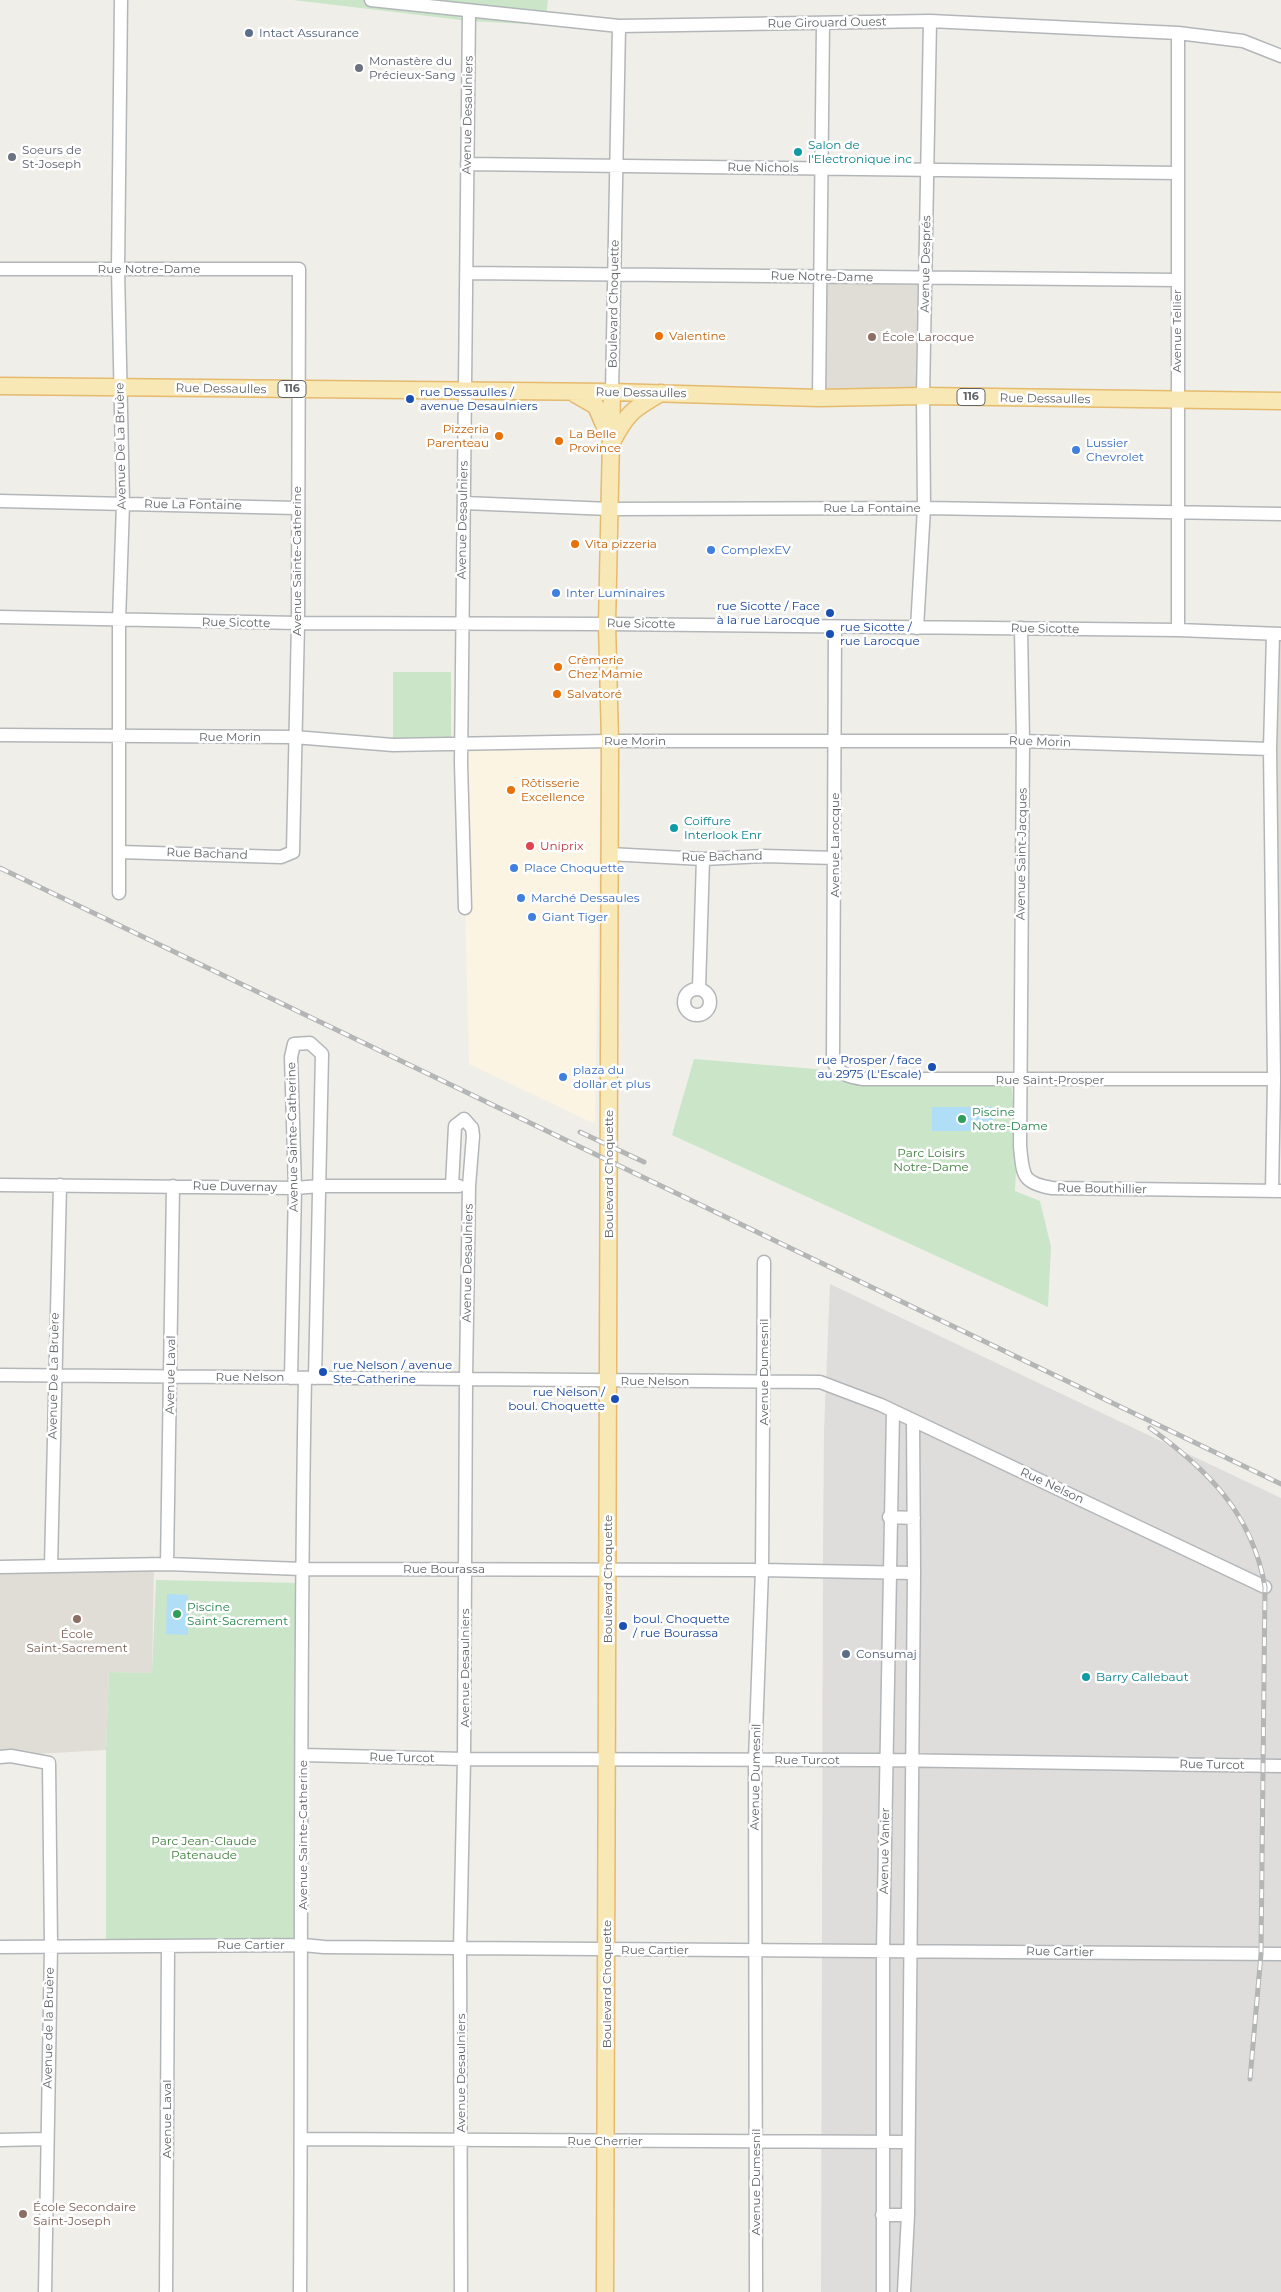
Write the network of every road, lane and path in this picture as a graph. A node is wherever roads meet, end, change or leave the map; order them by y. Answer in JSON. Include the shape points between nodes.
{"nodes":[{"id":1,"x":121,"y":0,"type":"edge"},
{"id":2,"x":371,"y":0,"type":"edge"},
{"id":3,"x":469,"y":11,"type":"junction"},
{"id":4,"x":930,"y":21,"type":"junction"},
{"id":5,"x":823,"y":24,"type":"junction"},
{"id":6,"x":619,"y":26,"type":"junction"},
{"id":7,"x":1178,"y":33,"type":"junction"},
{"id":8,"x":1281,"y":56,"type":"edge"},
{"id":9,"x":467,"y":164,"type":"junction"},
{"id":10,"x":616,"y":166,"type":"junction"},
{"id":11,"x":821,"y":169,"type":"junction"},
{"id":12,"x":928,"y":170,"type":"junction"},
{"id":13,"x":1178,"y":173,"type":"junction"},
{"id":14,"x":0,"y":269,"type":"edge"},
{"id":15,"x":118,"y":269,"type":"junction"},
{"id":16,"x":299,"y":269,"type":"joint"},
{"id":17,"x":466,"y":273,"type":"junction"},
{"id":18,"x":614,"y":275,"type":"junction"},
{"id":19,"x":820,"y":277,"type":"junction"},
{"id":20,"x":926,"y":278,"type":"junction"},
{"id":21,"x":1178,"y":280,"type":"junction"},
{"id":22,"x":0,"y":386,"type":"edge"},
{"id":23,"x":120,"y":388,"type":"junction"},
{"id":24,"x":299,"y":389,"type":"junction"},
{"id":25,"x":465,"y":391,"type":"junction"},
{"id":26,"x":566,"y":392,"type":"junction"},
{"id":27,"x":612,"y":392,"type":"junction"},
{"id":28,"x":661,"y":393,"type":"junction"},
{"id":29,"x":923,"y":396,"type":"junction"},
{"id":30,"x":819,"y":398,"type":"junction"},
{"id":31,"x":1177,"y":401,"type":"junction"},
{"id":32,"x":1281,"y":401,"type":"edge"},
{"id":33,"x":611,"y":444,"type":"junction"},
{"id":34,"x":0,"y":501,"type":"edge"},
{"id":35,"x":464,"y":503,"type":"junction"},
{"id":36,"x":123,"y":504,"type":"junction"},
{"id":37,"x":296,"y":508,"type":"junction"},
{"id":38,"x":924,"y":508,"type":"junction"},
{"id":39,"x":610,"y":509,"type":"junction"},
{"id":40,"x":1177,"y":512,"type":"junction"},
{"id":41,"x":1281,"y":514,"type":"edge"},
{"id":42,"x":0,"y":617,"type":"edge"},
{"id":43,"x":118,"y":621,"type":"junction"},
{"id":44,"x":298,"y":624,"type":"junction"},
{"id":45,"x":462,"y":624,"type":"junction"},
{"id":46,"x":607,"y":624,"type":"junction"},
{"id":47,"x":835,"y":627,"type":"junction"},
{"id":48,"x":917,"y":628,"type":"junction"},
{"id":49,"x":1021,"y":628,"type":"junction"},
{"id":50,"x":1178,"y":630,"type":"junction"},
{"id":51,"x":1277,"y":634,"type":"edge"},
{"id":52,"x":0,"y":735,"type":"edge"},
{"id":53,"x":118,"y":736,"type":"junction"},
{"id":54,"x":294,"y":737,"type":"junction"},
{"id":55,"x":610,"y":741,"type":"junction"},
{"id":56,"x":836,"y":741,"type":"junction"},
{"id":57,"x":1023,"y":741,"type":"junction"},
{"id":58,"x":461,"y":745,"type":"junction"},
{"id":59,"x":1270,"y":749,"type":"junction"},
{"id":60,"x":120,"y":852,"type":"junction"},
{"id":61,"x":294,"y":852,"type":"joint"},
{"id":62,"x":609,"y":854,"type":"junction"},
{"id":63,"x":835,"y":858,"type":"junction"},
{"id":64,"x":703,"y":859,"type":"junction"},
{"id":65,"x":119,"y":892,"type":"dead end"},
{"id":66,"x":464,"y":908,"type":"dead end"},
{"id":67,"x":699,"y":988,"type":"dead end"},
{"id":68,"x":834,"y":1062,"type":"joint"},
{"id":69,"x":1274,"y":1079,"type":"junction"},
{"id":70,"x":1020,"y":1080,"type":"junction"},
{"id":71,"x":0,"y":1185,"type":"edge"},
{"id":72,"x":60,"y":1185,"type":"junction"},
{"id":73,"x":173,"y":1186,"type":"junction"},
{"id":74,"x":320,"y":1186,"type":"junction"},
{"id":75,"x":452,"y":1186,"type":"junction"},
{"id":76,"x":469,"y":1186,"type":"junction"},
{"id":77,"x":294,"y":1188,"type":"junction"},
{"id":78,"x":1277,"y":1191,"type":"edge"},
{"id":79,"x":764,"y":1262,"type":"dead end"},
{"id":80,"x":0,"y":1376,"type":"edge"},
{"id":81,"x":54,"y":1376,"type":"junction"},
{"id":82,"x":171,"y":1377,"type":"junction"},
{"id":83,"x":291,"y":1378,"type":"junction"},
{"id":84,"x":310,"y":1378,"type":"junction"},
{"id":85,"x":466,"y":1379,"type":"junction"},
{"id":86,"x":609,"y":1380,"type":"junction"},
{"id":87,"x":764,"y":1381,"type":"junction"},
{"id":88,"x":893,"y":1411,"type":"junction"},
{"id":89,"x":912,"y":1420,"type":"junction"},
{"id":90,"x":889,"y":1517,"type":"junction"},
{"id":91,"x":914,"y":1518,"type":"junction"},
{"id":92,"x":167,"y":1564,"type":"junction"},
{"id":93,"x":50,"y":1566,"type":"junction"},
{"id":94,"x":0,"y":1567,"type":"edge"},
{"id":95,"x":466,"y":1568,"type":"junction"},
{"id":96,"x":302,"y":1569,"type":"junction"},
{"id":97,"x":608,"y":1569,"type":"junction"},
{"id":98,"x":762,"y":1570,"type":"junction"},
{"id":99,"x":889,"y":1573,"type":"junction"},
{"id":100,"x":914,"y":1573,"type":"junction"},
{"id":101,"x":1265,"y":1587,"type":"dead end"},
{"id":102,"x":303,"y":1755,"type":"junction"},
{"id":103,"x":0,"y":1757,"type":"edge"},
{"id":104,"x":464,"y":1759,"type":"junction"},
{"id":105,"x":608,"y":1760,"type":"junction"},
{"id":106,"x":755,"y":1760,"type":"junction"},
{"id":107,"x":886,"y":1760,"type":"junction"},
{"id":108,"x":911,"y":1761,"type":"junction"},
{"id":109,"x":1281,"y":1766,"type":"edge"},
{"id":110,"x":303,"y":1945,"type":"junction"},
{"id":111,"x":0,"y":1946,"type":"edge"},
{"id":112,"x":51,"y":1946,"type":"junction"},
{"id":113,"x":168,"y":1946,"type":"junction"},
{"id":114,"x":460,"y":1948,"type":"junction"},
{"id":115,"x":607,"y":1950,"type":"junction"},
{"id":116,"x":756,"y":1950,"type":"junction"},
{"id":117,"x":884,"y":1950,"type":"junction"},
{"id":118,"x":910,"y":1951,"type":"junction"},
{"id":119,"x":1281,"y":1954,"type":"edge"},
{"id":120,"x":301,"y":2139,"type":"junction"},
{"id":121,"x":0,"y":2140,"type":"edge"},
{"id":122,"x":46,"y":2140,"type":"junction"},
{"id":123,"x":461,"y":2140,"type":"junction"},
{"id":124,"x":606,"y":2141,"type":"junction"},
{"id":125,"x":756,"y":2142,"type":"junction"},
{"id":126,"x":882,"y":2142,"type":"junction"},
{"id":127,"x":908,"y":2142,"type":"junction"},
{"id":128,"x":882,"y":2215,"type":"junction"},
{"id":129,"x":908,"y":2215,"type":"junction"},
{"id":130,"x":45,"y":2292,"type":"edge"},
{"id":131,"x":166,"y":2292,"type":"edge"},
{"id":132,"x":300,"y":2292,"type":"edge"},
{"id":133,"x":461,"y":2292,"type":"edge"},
{"id":134,"x":605,"y":2292,"type":"edge"},
{"id":135,"x":756,"y":2292,"type":"edge"},
{"id":136,"x":883,"y":2292,"type":"edge"},
{"id":137,"x":904,"y":2292,"type":"edge"}],
"edges":[{"from":1,"to":15,"type":"street","name":"Avenue De La Bruère"},
{"from":2,"to":3,"type":"street","name":"Rue Girouard Ouest"},
{"from":3,"to":6,"type":"street","name":"Rue Girouard Ouest"},
{"from":3,"to":9,"type":"street","name":"Avenue Desaulniers"},
{"from":4,"to":5,"type":"street","name":"Rue Girouard Ouest"},
{"from":4,"to":7,"type":"street","name":"Rue Girouard Ouest"},
{"from":4,"to":12,"type":"street","name":"Avenue Després"},
{"from":5,"to":6,"type":"street","name":"Rue Girouard Ouest"},
{"from":5,"to":11,"type":"street"},
{"from":6,"to":10,"type":"street","name":"Boulevard Choquette"},
{"from":7,"to":8,"type":"street","name":"Rue Girouard Ouest","via":[[1242,41]]},
{"from":7,"to":13,"type":"street","name":"Avenue Tellier"},
{"from":9,"to":10,"type":"street","name":"Rue Nichols"},
{"from":9,"to":17,"type":"street","name":"Avenue Desaulniers"},
{"from":10,"to":11,"type":"street","name":"Rue Nichols"},
{"from":10,"to":18,"type":"street","name":"Boulevard Choquette"},
{"from":11,"to":12,"type":"street","name":"Rue Nichols"},
{"from":11,"to":19,"type":"street"},
{"from":12,"to":13,"type":"street","name":"Rue Nichols"},
{"from":12,"to":20,"type":"street","name":"Avenue Després"},
{"from":13,"to":21,"type":"street","name":"Avenue Tellier"},
{"from":14,"to":15,"type":"street","name":"Rue Notre-Dame"},
{"from":15,"to":16,"type":"street","name":"Rue Notre-Dame"},
{"from":15,"to":23,"type":"street","name":"Avenue De La Bruère"},
{"from":16,"to":24,"type":"street","name":"Avenue Sainte-Catherine"},
{"from":17,"to":18,"type":"street","name":"Rue Notre-Dame"},
{"from":17,"to":25,"type":"street","name":"Avenue Desaulniers"},
{"from":18,"to":19,"type":"street","name":"Rue Notre-Dame"},
{"from":18,"to":27,"type":"street","name":"Boulevard Choquette"},
{"from":19,"to":20,"type":"street","name":"Rue Notre-Dame"},
{"from":19,"to":30,"type":"street"},
{"from":20,"to":21,"type":"street","name":"Rue Notre-Dame"},
{"from":20,"to":29,"type":"street","name":"Avenue Després"},
{"from":21,"to":31,"type":"street","name":"Avenue Tellier"},
{"from":22,"to":23,"type":"main road","name":"Rue Dessaulles","number":"116"},
{"from":23,"to":24,"type":"main road","name":"Rue Dessaulles","number":"116"},
{"from":23,"to":36,"type":"street","name":"Avenue De La Bruère"},
{"from":24,"to":25,"type":"main road","name":"Rue Dessaulles","number":"116"},
{"from":24,"to":37,"type":"street","name":"Avenue Sainte-Catherine"},
{"from":25,"to":26,"type":"main road","name":"Rue Dessaulles","number":"116"},
{"from":25,"to":35,"type":"street","name":"Avenue Desaulniers"},
{"from":26,"to":27,"type":"main road","name":"Rue Dessaulles","number":"116"},
{"from":26,"to":33,"type":"main road","via":[[596,406]]},
{"from":27,"to":28,"type":"main road","name":"Rue Dessaulles","number":"116"},
{"from":27,"to":33,"type":"main road","name":"Boulevard Choquette"},
{"from":28,"to":30,"type":"main road","name":"Rue Dessaulles","number":"116"},
{"from":28,"to":33,"type":"main road","via":[[635,408]]},
{"from":29,"to":30,"type":"main road","name":"Rue Dessaulles","number":"116"},
{"from":29,"to":31,"type":"main road","name":"Rue Dessaulles","number":"116"},
{"from":29,"to":38,"type":"street","name":"Avenue Després"},
{"from":31,"to":32,"type":"main road","name":"Rue Dessaulles","number":"116"},
{"from":31,"to":40,"type":"street","name":"Avenue Tellier"},
{"from":33,"to":39,"type":"main road","name":"Boulevard Choquette"},
{"from":34,"to":36,"type":"street","name":"Rue La Fontaine"},
{"from":35,"to":39,"type":"street","name":"Rue La Fontaine"},
{"from":35,"to":45,"type":"street","name":"Avenue Desaulniers"},
{"from":36,"to":37,"type":"street","name":"Rue La Fontaine"},
{"from":36,"to":43,"type":"street","name":"Avenue De La Bruère"},
{"from":37,"to":44,"type":"street","name":"Avenue Sainte-Catherine"},
{"from":38,"to":39,"type":"street","name":"Rue La Fontaine"},
{"from":38,"to":40,"type":"street","name":"Rue La Fontaine"},
{"from":38,"to":48,"type":"street","name":"Avenue Després"},
{"from":39,"to":46,"type":"main road","name":"Boulevard Choquette"},
{"from":40,"to":41,"type":"street","name":"Rue La Fontaine"},
{"from":40,"to":50,"type":"street","name":"Avenue Tellier"},
{"from":42,"to":43,"type":"street","name":"Rue Sicotte"},
{"from":43,"to":44,"type":"street","name":"Rue Sicotte"},
{"from":43,"to":53,"type":"street","name":"Avenue De La Bruère"},
{"from":44,"to":45,"type":"street","name":"Rue Sicotte"},
{"from":44,"to":54,"type":"street","name":"Avenue Sainte-Catherine"},
{"from":45,"to":46,"type":"street","name":"Rue Sicotte"},
{"from":45,"to":58,"type":"street","name":"Avenue Desaulniers"},
{"from":46,"to":47,"type":"street","name":"Rue Sicotte"},
{"from":46,"to":55,"type":"main road","name":"Boulevard Choquette"},
{"from":47,"to":48,"type":"street","name":"Rue Sicotte"},
{"from":47,"to":56,"type":"street","name":"Avenue Larocque"},
{"from":48,"to":49,"type":"street","name":"Rue Sicotte"},
{"from":49,"to":50,"type":"street","name":"Rue Sicotte"},
{"from":49,"to":57,"type":"street","name":"Avenue Saint-Jacques"},
{"from":50,"to":51,"type":"street","name":"Rue Sicotte"},
{"from":51,"to":59,"type":"street"},
{"from":52,"to":53,"type":"street","name":"Rue Morin"},
{"from":53,"to":54,"type":"street","name":"Rue Morin"},
{"from":53,"to":60,"type":"street","name":"Avenue De La Bruère"},
{"from":54,"to":58,"type":"street","name":"Rue Morin","via":[[393,745]]},
{"from":54,"to":61,"type":"street","name":"Avenue Sainte-Catherine"},
{"from":55,"to":56,"type":"street","name":"Rue Morin"},
{"from":55,"to":58,"type":"street","name":"Rue Morin"},
{"from":55,"to":62,"type":"main road","name":"Boulevard Choquette"},
{"from":56,"to":57,"type":"street","name":"Rue Morin"},
{"from":56,"to":63,"type":"street","name":"Avenue Larocque"},
{"from":57,"to":59,"type":"street","name":"Rue Morin"},
{"from":57,"to":70,"type":"street","name":"Avenue Saint-Jacques"},
{"from":58,"to":66,"type":"street","name":"Avenue Desaulniers"},
{"from":59,"to":69,"type":"street"},
{"from":60,"to":61,"type":"street","name":"Rue Bachand","via":[[281,857]]},
{"from":60,"to":65,"type":"street","name":"Avenue De La Bruère"},
{"from":62,"to":64,"type":"street","name":"Rue Bachand"},
{"from":62,"to":86,"type":"main road","name":"Boulevard Choquette"},
{"from":63,"to":64,"type":"street","name":"Rue Bachand","via":[[764,856]]},
{"from":63,"to":68,"type":"street","name":"Avenue Larocque"},
{"from":64,"to":67,"type":"street"},
{"from":68,"to":70,"type":"street","name":"Rue Saint-Prosper","via":[[846,1076],[863,1079]]},
{"from":69,"to":70,"type":"street","name":"Rue Saint-Prosper"},
{"from":69,"to":78,"type":"street"},
{"from":70,"to":78,"type":"street","name":"Rue Bouthillier","via":[[1023,1175],[1034,1185],[1052,1188]]},
{"from":71,"to":72,"type":"street","name":"Rue Duvernay"},
{"from":72,"to":73,"type":"street","name":"Rue Duvernay"},
{"from":72,"to":81,"type":"street","name":"Avenue De La Bruère"},
{"from":73,"to":77,"type":"street","name":"Rue Duvernay"},
{"from":73,"to":82,"type":"street","name":"Avenue Laval"},
{"from":74,"to":75,"type":"street","name":"Rue Duvernay"},
{"from":74,"to":77,"type":"street","name":"Rue Duvernay"},
{"from":74,"to":77,"type":"street","name":"Avenue Sainte-Catherine","via":[[322,1054],[310,1042],[294,1044],[291,1057]]},
{"from":74,"to":84,"type":"street","name":"Avenue Sainte-Catherine"},
{"from":75,"to":76,"type":"street","name":"Rue Duvernay"},
{"from":75,"to":76,"type":"street","name":"Avenue Desaulniers","via":[[455,1126],[464,1119],[472,1128],[473,1136]]},
{"from":76,"to":85,"type":"street","name":"Avenue Desaulniers"},
{"from":77,"to":83,"type":"street","name":"Avenue Sainte-Catherine"},
{"from":79,"to":87,"type":"street","name":"Avenue Dumesnil"},
{"from":80,"to":81,"type":"street","name":"Rue Nelson"},
{"from":81,"to":82,"type":"street","name":"Rue Nelson"},
{"from":81,"to":93,"type":"street","name":"Avenue De La Bruère"},
{"from":82,"to":83,"type":"street","name":"Rue Nelson"},
{"from":82,"to":92,"type":"street","name":"Avenue Laval"},
{"from":83,"to":84,"type":"street","name":"Rue Nelson"},
{"from":84,"to":85,"type":"street","name":"Rue Nelson"},
{"from":84,"to":96,"type":"street","name":"Avenue Sainte-Catherine"},
{"from":85,"to":86,"type":"street","name":"Rue Nelson"},
{"from":85,"to":95,"type":"street","name":"Avenue Desaulniers"},
{"from":86,"to":87,"type":"street","name":"Rue Nelson"},
{"from":86,"to":97,"type":"main road","name":"Boulevard Choquette"},
{"from":87,"to":88,"type":"street","name":"Rue Nelson","via":[[820,1382]]},
{"from":87,"to":98,"type":"street","name":"Avenue Dumesnil"},
{"from":88,"to":89,"type":"street","name":"Rue Nelson"},
{"from":88,"to":90,"type":"street","name":"Avenue Vanier"},
{"from":89,"to":91,"type":"street","name":"Avenue Vanier"},
{"from":89,"to":101,"type":"street","name":"Rue Nelson"},
{"from":90,"to":91,"type":"street"},
{"from":90,"to":99,"type":"street","name":"Avenue Vanier"},
{"from":91,"to":100,"type":"street","name":"Avenue Vanier"},
{"from":92,"to":93,"type":"street","name":"Rue Bourassa"},
{"from":92,"to":96,"type":"street","name":"Rue Bourassa"},
{"from":93,"to":94,"type":"street","name":"Rue Bourassa"},
{"from":95,"to":96,"type":"street","name":"Rue Bourassa"},
{"from":95,"to":97,"type":"street","name":"Rue Bourassa"},
{"from":95,"to":104,"type":"street","name":"Avenue Desaulniers"},
{"from":96,"to":102,"type":"street","name":"Avenue Sainte-Catherine"},
{"from":97,"to":98,"type":"street","name":"Rue Bourassa"},
{"from":97,"to":105,"type":"main road","name":"Boulevard Choquette"},
{"from":98,"to":99,"type":"street","name":"Rue Bourassa"},
{"from":98,"to":106,"type":"street","name":"Avenue Dumesnil"},
{"from":99,"to":100,"type":"street","name":"Rue Bourassa"},
{"from":99,"to":107,"type":"street","name":"Avenue Vanier"},
{"from":100,"to":108,"type":"street","name":"Avenue Vanier"},
{"from":102,"to":104,"type":"street","name":"Rue Turcot"},
{"from":102,"to":110,"type":"street","name":"Avenue Sainte-Catherine"},
{"from":103,"to":112,"type":"street","name":"Avenue de la Bruère","via":[[49,1763]]},
{"from":104,"to":105,"type":"street","name":"Rue Turcot"},
{"from":104,"to":114,"type":"street","name":"Avenue Desaulniers"},
{"from":105,"to":106,"type":"street","name":"Rue Turcot"},
{"from":105,"to":115,"type":"main road","name":"Boulevard Choquette"},
{"from":106,"to":107,"type":"street","name":"Rue Turcot"},
{"from":106,"to":116,"type":"street","name":"Avenue Dumesnil"},
{"from":107,"to":108,"type":"street","name":"Rue Turcot"},
{"from":107,"to":117,"type":"street","name":"Avenue Vanier"},
{"from":108,"to":109,"type":"street","name":"Rue Turcot"},
{"from":108,"to":118,"type":"street","name":"Avenue Vanier"},
{"from":110,"to":113,"type":"street","name":"Rue Cartier"},
{"from":110,"to":114,"type":"street","name":"Rue Cartier"},
{"from":110,"to":120,"type":"street","name":"Avenue Sainte-Catherine"},
{"from":111,"to":112,"type":"street","name":"Rue Cartier"},
{"from":112,"to":113,"type":"street","name":"Rue Cartier"},
{"from":112,"to":122,"type":"street","name":"Avenue de la Bruère"},
{"from":113,"to":131,"type":"street","name":"Avenue Laval"},
{"from":114,"to":115,"type":"street","name":"Rue Cartier"},
{"from":114,"to":123,"type":"street","name":"Avenue Desaulniers"},
{"from":115,"to":116,"type":"street","name":"Rue Cartier"},
{"from":115,"to":124,"type":"main road","name":"Boulevard Choquette"},
{"from":116,"to":117,"type":"street","name":"Rue Cartier"},
{"from":116,"to":125,"type":"street","name":"Avenue Dumesnil"},
{"from":117,"to":118,"type":"street","name":"Rue Cartier"},
{"from":117,"to":126,"type":"street","name":"Avenue Vanier"},
{"from":118,"to":119,"type":"street","name":"Rue Cartier"},
{"from":118,"to":127,"type":"street","name":"Avenue Vanier"},
{"from":120,"to":123,"type":"street","name":"Rue Cherrier"},
{"from":120,"to":132,"type":"street","name":"Avenue Sainte-Catherine"},
{"from":121,"to":122,"type":"street"},
{"from":122,"to":130,"type":"street","name":"Avenue de la Bruère"},
{"from":123,"to":124,"type":"street","name":"Rue Cherrier"},
{"from":123,"to":133,"type":"street","name":"Avenue Desaulniers"},
{"from":124,"to":125,"type":"street","name":"Rue Cherrier"},
{"from":124,"to":134,"type":"main road","name":"Boulevard Choquette"},
{"from":125,"to":126,"type":"street","name":"Rue Cherrier"},
{"from":125,"to":135,"type":"street","name":"Avenue Dumesnil"},
{"from":126,"to":127,"type":"street","name":"Rue Cherrier"},
{"from":126,"to":128,"type":"street","name":"Avenue Vanier"},
{"from":127,"to":129,"type":"street","name":"Avenue Vanier"},
{"from":128,"to":129,"type":"street"},
{"from":128,"to":136,"type":"street","name":"Avenue Vanier"},
{"from":129,"to":137,"type":"street","name":"Avenue Vanier"}]}
